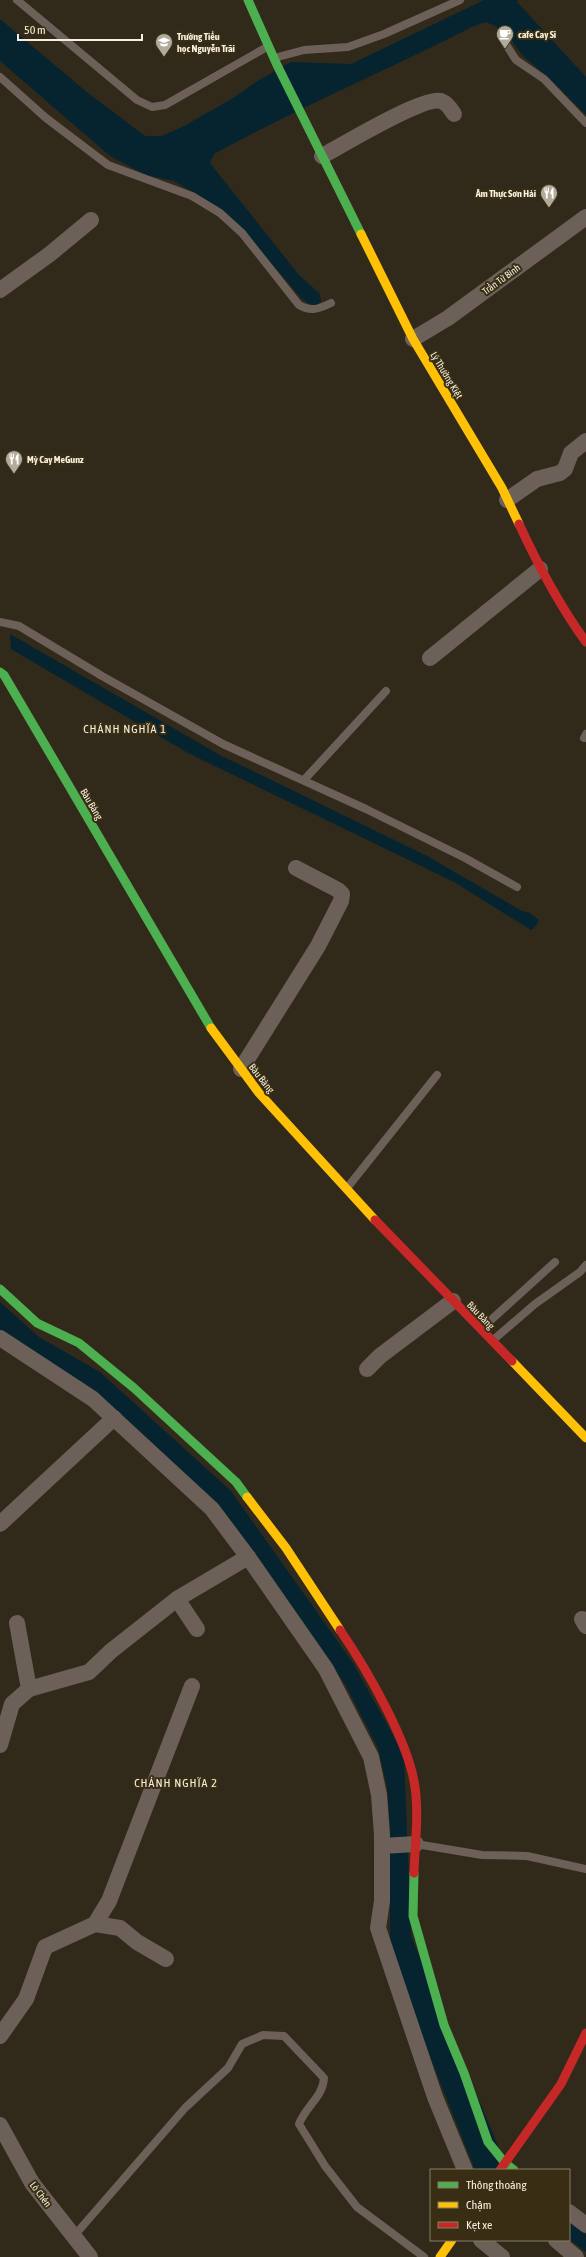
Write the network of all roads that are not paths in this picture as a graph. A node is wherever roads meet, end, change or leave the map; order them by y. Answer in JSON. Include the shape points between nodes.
{"nodes":[{"id":1,"x":17,"y":0,"type":"edge"},
{"id":2,"x":248,"y":0,"type":"edge"},
{"id":3,"x":460,"y":0,"type":"edge"},
{"id":4,"x":505,"y":43,"type":"dead end"},
{"id":5,"x":268,"y":46,"type":"junction"},
{"id":6,"x":275,"y":62,"type":"junction"},
{"id":7,"x":0,"y":77,"type":"edge"},
{"id":8,"x":454,"y":114,"type":"dead end"},
{"id":9,"x":586,"y":123,"type":"edge"},
{"id":10,"x":322,"y":156,"type":"junction"},
{"id":11,"x":586,"y":217,"type":"edge"},
{"id":12,"x":91,"y":220,"type":"dead end"},
{"id":13,"x":0,"y":290,"type":"edge"},
{"id":14,"x":330,"y":303,"type":"dead end"},
{"id":15,"x":413,"y":339,"type":"junction"},
{"id":16,"x":586,"y":441,"type":"edge"},
{"id":17,"x":507,"y":500,"type":"junction"},
{"id":18,"x":540,"y":569,"type":"junction"},
{"id":19,"x":0,"y":622,"type":"edge"},
{"id":20,"x":586,"y":642,"type":"edge"},
{"id":21,"x":430,"y":658,"type":"dead end"},
{"id":22,"x":0,"y":672,"type":"edge"},
{"id":23,"x":386,"y":691,"type":"dead end"},
{"id":24,"x":304,"y":780,"type":"junction"},
{"id":25,"x":296,"y":868,"type":"dead end"},
{"id":26,"x":517,"y":887,"type":"dead end"},
{"id":27,"x":241,"y":1069,"type":"junction"},
{"id":28,"x":437,"y":1075,"type":"dead end"},
{"id":29,"x":346,"y":1189,"type":"junction"},
{"id":30,"x":555,"y":1262,"type":"dead end"},
{"id":31,"x":586,"y":1265,"type":"edge"},
{"id":32,"x":0,"y":1289,"type":"edge"},
{"id":33,"x":453,"y":1301,"type":"junction"},
{"id":34,"x":481,"y":1330,"type":"junction"},
{"id":35,"x":491,"y":1341,"type":"junction"},
{"id":36,"x":2,"y":1342,"type":"edge"},
{"id":37,"x":366,"y":1370,"type":"dead end"},
{"id":38,"x":114,"y":1418,"type":"junction"},
{"id":39,"x":586,"y":1438,"type":"edge"},
{"id":40,"x":0,"y":1524,"type":"edge"},
{"id":41,"x":248,"y":1557,"type":"junction"},
{"id":42,"x":177,"y":1599,"type":"junction"},
{"id":43,"x":17,"y":1623,"type":"dead end"},
{"id":44,"x":197,"y":1629,"type":"dead end"},
{"id":45,"x":192,"y":1686,"type":"dead end"},
{"id":46,"x":29,"y":1689,"type":"junction"},
{"id":47,"x":0,"y":1745,"type":"edge"},
{"id":48,"x":416,"y":1844,"type":"junction"},
{"id":49,"x":382,"y":1846,"type":"junction"},
{"id":50,"x":586,"y":1869,"type":"edge"},
{"id":51,"x":96,"y":1924,"type":"junction"},
{"id":52,"x":166,"y":1959,"type":"dead end"},
{"id":53,"x":586,"y":2034,"type":"edge"},
{"id":54,"x":0,"y":2036,"type":"edge"},
{"id":55,"x":0,"y":2125,"type":"edge"},
{"id":56,"x":503,"y":2166,"type":"edge"},
{"id":57,"x":465,"y":2169,"type":"edge"},
{"id":58,"x":570,"y":2213,"type":"edge"},
{"id":59,"x":586,"y":2225,"type":"edge"},
{"id":60,"x":74,"y":2236,"type":"junction"},
{"id":61,"x":451,"y":2241,"type":"edge"},
{"id":62,"x":482,"y":2241,"type":"edge"},
{"id":63,"x":557,"y":2241,"type":"edge"},
{"id":64,"x":90,"y":2257,"type":"edge"},
{"id":65,"x":424,"y":2257,"type":"edge"},
{"id":66,"x":440,"y":2257,"type":"edge"},
{"id":67,"x":502,"y":2257,"type":"edge"},
{"id":68,"x":576,"y":2257,"type":"edge"}],
"edges":[{"from":1,"to":5,"type":"lane","via":[[137,100],[152,107],[165,105]]},
{"from":2,"to":5,"type":"street","name":"Lý Thường Kiệt"},
{"from":3,"to":6,"type":"lane","via":[[348,47],[304,50]]},
{"from":4,"to":9,"type":"lane","via":[[516,60],[544,79]]},
{"from":5,"to":6,"type":"street","name":"Lý Thường Kiệt"},
{"from":6,"to":10,"type":"street","name":"Lý Thường Kiệt"},
{"from":7,"to":14,"type":"lane","via":[[46,118],[108,165],[192,196],[220,213],[242,233],[299,305],[306,310],[318,310]]},
{"from":8,"to":10,"type":"street","via":[[450,107],[441,101],[434,101],[406,110]]},
{"from":10,"to":15,"type":"street","name":"Lý Thường Kiệt"},
{"from":11,"to":15,"type":"street","name":"Trần Tử Bình","via":[[448,318]]},
{"from":12,"to":13,"type":"street"},
{"from":15,"to":17,"type":"street","name":"Lý Thường Kiệt"},
{"from":16,"to":17,"type":"street","via":[[571,453],[565,470],[537,480]]},
{"from":17,"to":18,"type":"street","name":"Lý Thường Kiệt"},
{"from":18,"to":20,"type":"street","name":"Lý Thường Kiệt"},
{"from":18,"to":21,"type":"street"},
{"from":19,"to":24,"type":"lane","via":[[19,626],[223,744]]},
{"from":22,"to":27,"type":"street","name":"Bàu Bàng","via":[[208,1024]]},
{"from":23,"to":24,"type":"lane"},
{"from":24,"to":26,"type":"lane","via":[[451,851]]},
{"from":25,"to":27,"type":"street","via":[[338,890],[342,894],[342,900],[318,946]]},
{"from":27,"to":29,"type":"street","name":"Bàu Bàng","via":[[259,1093]]},
{"from":28,"to":29,"type":"lane"},
{"from":29,"to":33,"type":"street","name":"Bàu Bàng"},
{"from":30,"to":34,"type":"lane"},
{"from":31,"to":35,"type":"lane"},
{"from":32,"to":48,"type":"street","via":[[37,1323],[79,1343],[134,1388],[236,1482],[272,1530],[360,1659],[403,1745],[415,1786]]},
{"from":33,"to":34,"type":"street","name":"Bàu Bàng"},
{"from":33,"to":37,"type":"street","via":[[380,1356]]},
{"from":34,"to":35,"type":"street","name":"Bàu Bàng"},
{"from":35,"to":39,"type":"street","name":"Bàu Bàng"},
{"from":36,"to":38,"type":"street","via":[[93,1399]]},
{"from":38,"to":40,"type":"street"},
{"from":38,"to":41,"type":"street","via":[[212,1509]]},
{"from":41,"to":42,"type":"street"},
{"from":41,"to":49,"type":"street","via":[[326,1669],[372,1757],[379,1795]]},
{"from":42,"to":44,"type":"street"},
{"from":42,"to":46,"type":"street","via":[[111,1651],[89,1672]]},
{"from":43,"to":46,"type":"street"},
{"from":45,"to":51,"type":"street","via":[[109,1901]]},
{"from":46,"to":47,"type":"street","via":[[12,1704]]},
{"from":48,"to":49,"type":"street"},
{"from":48,"to":50,"type":"lane","via":[[482,1855],[527,1856]]},
{"from":48,"to":56,"type":"street","via":[[414,1916],[430,1981],[488,2142]]},
{"from":49,"to":57,"type":"street","via":[[382,1901],[378,1928],[435,2097]]},
{"from":51,"to":52,"type":"street","via":[[120,1928],[137,1942]]},
{"from":51,"to":54,"type":"street","via":[[45,1947],[26,1999]]},
{"from":53,"to":56,"type":"street","via":[[560,2084]]},
{"from":55,"to":60,"type":"street","name":"Lò Chén","via":[[32,2182]]},
{"from":58,"to":59,"type":"street"},
{"from":60,"to":64,"type":"street","name":"Lò Chén"},
{"from":60,"to":65,"type":"lane","via":[[185,2108],[228,2068],[242,2044],[263,2035],[284,2036],[324,2078],[323,2090],[303,2113],[299,2124],[325,2166],[357,2207]]},
{"from":61,"to":66,"type":"street"},
{"from":62,"to":67,"type":"street"},
{"from":63,"to":68,"type":"street"}]}
